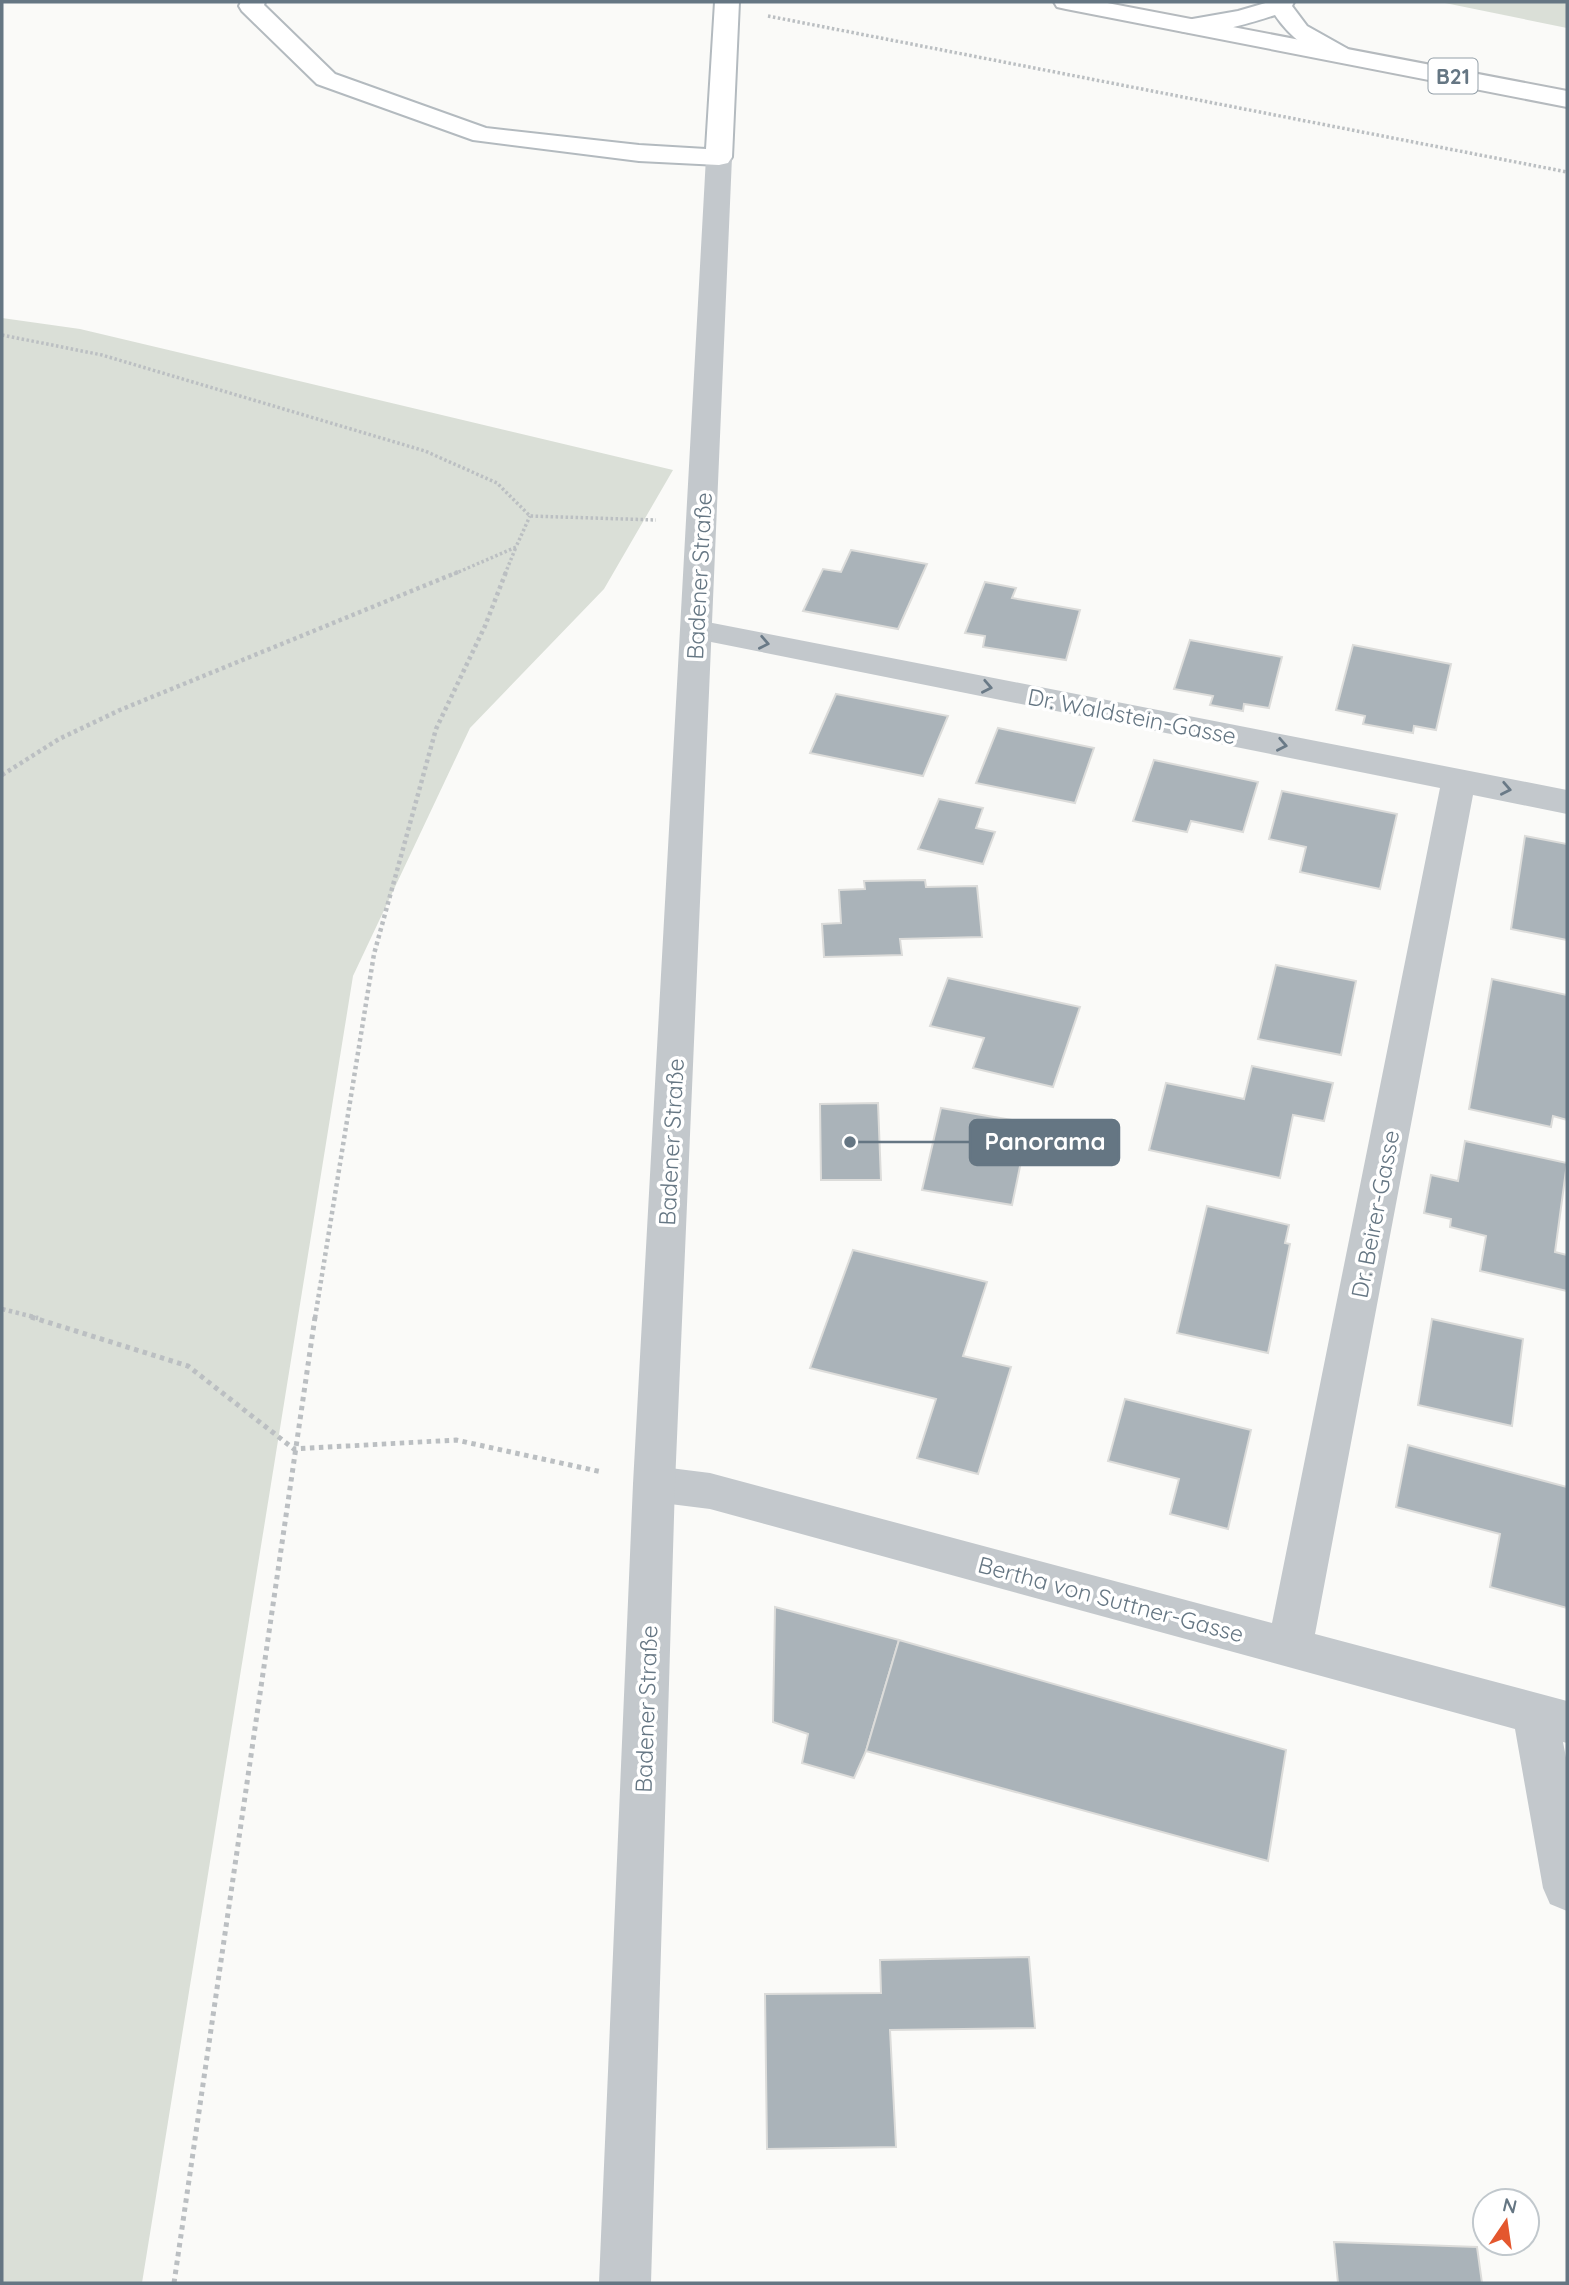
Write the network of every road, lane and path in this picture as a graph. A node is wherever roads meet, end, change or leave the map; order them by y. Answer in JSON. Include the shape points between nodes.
{"nodes":[{"id":1,"x":253,"y":2,"type":"edge"},
{"id":2,"x":1066,"y":2,"type":"edge"},
{"id":3,"x":1281,"y":4,"type":"edge"},
{"id":4,"x":727,"y":7,"type":"edge"},
{"id":5,"x":1190,"y":26,"type":"junction"},
{"id":6,"x":1339,"y":54,"type":"junction"},
{"id":7,"x":1567,"y":99,"type":"edge"},
{"id":8,"x":719,"y":157,"type":"junction"},
{"id":9,"x":1567,"y":172,"type":"edge"},
{"id":10,"x":2,"y":335,"type":"edge"},
{"id":11,"x":530,"y":516,"type":"junction"},
{"id":12,"x":702,"y":521,"type":"junction"},
{"id":13,"x":516,"y":547,"type":"junction"},
{"id":14,"x":697,"y":630,"type":"junction"},
{"id":15,"x":2,"y":775,"type":"edge"},
{"id":16,"x":1459,"y":780,"type":"junction"},
{"id":17,"x":1567,"y":802,"type":"edge"},
{"id":18,"x":2,"y":1309,"type":"edge"},
{"id":19,"x":294,"y":1449,"type":"junction"},
{"id":20,"x":654,"y":1484,"type":"junction"},
{"id":21,"x":1290,"y":1647,"type":"junction"},
{"id":22,"x":1551,"y":1717,"type":"edge"},
{"id":23,"x":1567,"y":1888,"type":"edge"},
{"id":24,"x":174,"y":2283,"type":"edge"},
{"id":25,"x":625,"y":2283,"type":"edge"}],
"edges":[{"from":1,"to":8,"type":"main road","via":[[251,6],[326,79],[482,135]]},
{"from":2,"to":5,"type":"main road","number":"B21"},
{"from":3,"to":5,"type":"main road","via":[[1241,18]]},
{"from":3,"to":6,"type":"main road","via":[[1298,31]]},
{"from":4,"to":8,"type":"main road","name":"Badener Straße"},
{"from":4,"to":9,"type":"path"},
{"from":5,"to":6,"type":"main road","number":"B21"},
{"from":6,"to":7,"type":"main road","number":"B21"},
{"from":8,"to":12,"type":"street","name":"Badener Straße"},
{"from":10,"to":11,"type":"path","via":[[102,355],[425,451],[497,483]]},
{"from":11,"to":12,"type":"path"},
{"from":11,"to":13,"type":"path"},
{"from":12,"to":14,"type":"street","name":"Badener Straße"},
{"from":13,"to":15,"type":"path","via":[[377,608],[123,708]]},
{"from":13,"to":19,"type":"path","via":[[436,729],[374,954]]},
{"from":14,"to":16,"type":"street","name":"Dr. Waldstein-Gasse","one_way":true},
{"from":14,"to":20,"type":"street","name":"Badener Straße"},
{"from":16,"to":17,"type":"street","name":"Dr. Waldstein-Gasse","one_way":true},
{"from":16,"to":21,"type":"street","name":"Dr. Beirer-Gasse"},
{"from":18,"to":19,"type":"path","via":[[188,1366]]},
{"from":19,"to":20,"type":"path","via":[[456,1440]]},
{"from":19,"to":24,"type":"path"},
{"from":20,"to":21,"type":"street","name":"Bertha von Suttner-Gasse","via":[[710,1491]]},
{"from":20,"to":25,"type":"street","name":"Badener Straße"},
{"from":21,"to":22,"type":"street","name":"Bertha von Suttner-Gasse"},
{"from":22,"to":23,"type":"street"}]}
